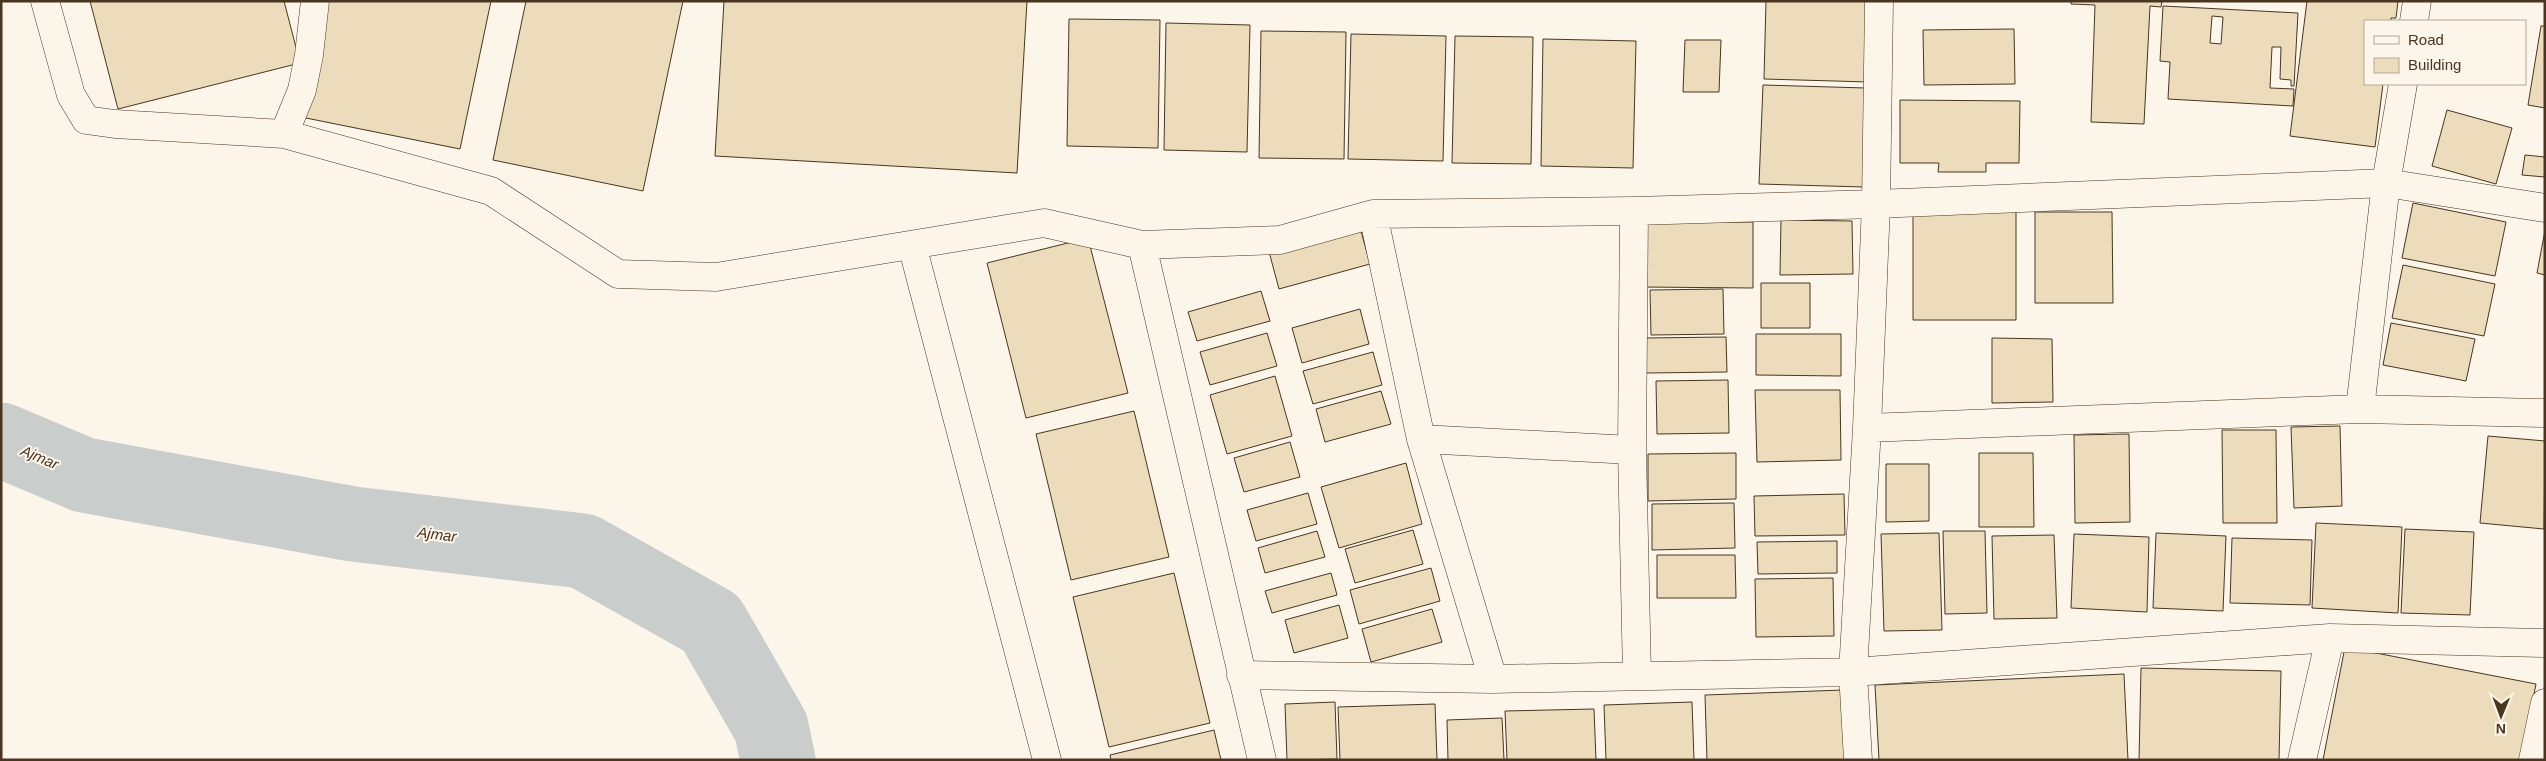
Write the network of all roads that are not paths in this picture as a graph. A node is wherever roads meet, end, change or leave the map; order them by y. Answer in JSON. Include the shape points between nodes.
{"nodes":[{"id":1,"x":46,"y":1,"type":"edge"},
{"id":2,"x":315,"y":1,"type":"edge"},
{"id":3,"x":1879,"y":1,"type":"edge"},
{"id":4,"x":2417,"y":1,"type":"edge"},
{"id":5,"x":2414,"y":20,"type":"edge"},
{"id":6,"x":2403,"y":85,"type":"edge"},
{"id":7,"x":284,"y":134,"type":"junction"},
{"id":8,"x":2386,"y":184,"type":"junction"},
{"id":9,"x":1876,"y":204,"type":"junction"},
{"id":10,"x":2545,"y":208,"type":"edge"},
{"id":11,"x":1634,"y":211,"type":"junction"},
{"id":12,"x":1373,"y":214,"type":"junction"},
{"id":13,"x":912,"y":245,"type":"junction"},
{"id":14,"x":1142,"y":245,"type":"junction"},
{"id":15,"x":2360,"y":408,"type":"junction"},
{"id":16,"x":2545,"y":413,"type":"edge"},
{"id":17,"x":1867,"y":428,"type":"junction"},
{"id":18,"x":1421,"y":439,"type":"junction"},
{"id":19,"x":1632,"y":450,"type":"junction"},
{"id":20,"x":2330,"y":638,"type":"junction"},
{"id":21,"x":2545,"y":643,"type":"edge"},
{"id":22,"x":1853,"y":672,"type":"junction"},
{"id":23,"x":1241,"y":676,"type":"junction"},
{"id":24,"x":1637,"y":676,"type":"junction"},
{"id":25,"x":1493,"y":679,"type":"junction"},
{"id":26,"x":2545,"y":703,"type":"edge"},
{"id":27,"x":1047,"y":760,"type":"edge"},
{"id":28,"x":1262,"y":760,"type":"edge"},
{"id":29,"x":1858,"y":760,"type":"edge"},
{"id":30,"x":2302,"y":760,"type":"edge"},
{"id":31,"x":2533,"y":760,"type":"edge"}],
"edges":[{"from":1,"to":7,"type":"street","via":[[71,95],[86,120]]},
{"from":2,"to":7,"type":"street","via":[[302,90]]},
{"from":3,"to":9,"type":"street"},
{"from":4,"to":5,"type":"street"},
{"from":6,"to":8,"type":"street"},
{"from":7,"to":13,"type":"street","via":[[491,191],[618,274],[716,277]]},
{"from":8,"to":9,"type":"street"},
{"from":8,"to":10,"type":"street"},
{"from":8,"to":15,"type":"street"},
{"from":9,"to":11,"type":"street"},
{"from":9,"to":17,"type":"street"},
{"from":11,"to":12,"type":"street"},
{"from":11,"to":19,"type":"street"},
{"from":12,"to":14,"type":"street","via":[[1280,240]]},
{"from":12,"to":18,"type":"street"},
{"from":13,"to":14,"type":"street","via":[[1044,223]]},
{"from":13,"to":27,"type":"street"},
{"from":14,"to":23,"type":"street"},
{"from":15,"to":16,"type":"street"},
{"from":15,"to":17,"type":"street"},
{"from":17,"to":22,"type":"street"},
{"from":18,"to":19,"type":"street"},
{"from":18,"to":25,"type":"street"},
{"from":19,"to":24,"type":"street"},
{"from":20,"to":21,"type":"street"},
{"from":20,"to":22,"type":"street"},
{"from":20,"to":30,"type":"street"},
{"from":22,"to":24,"type":"street"},
{"from":22,"to":29,"type":"street"},
{"from":23,"to":25,"type":"street"},
{"from":23,"to":28,"type":"street"},
{"from":24,"to":25,"type":"street"},
{"from":26,"to":31,"type":"street"}]}
